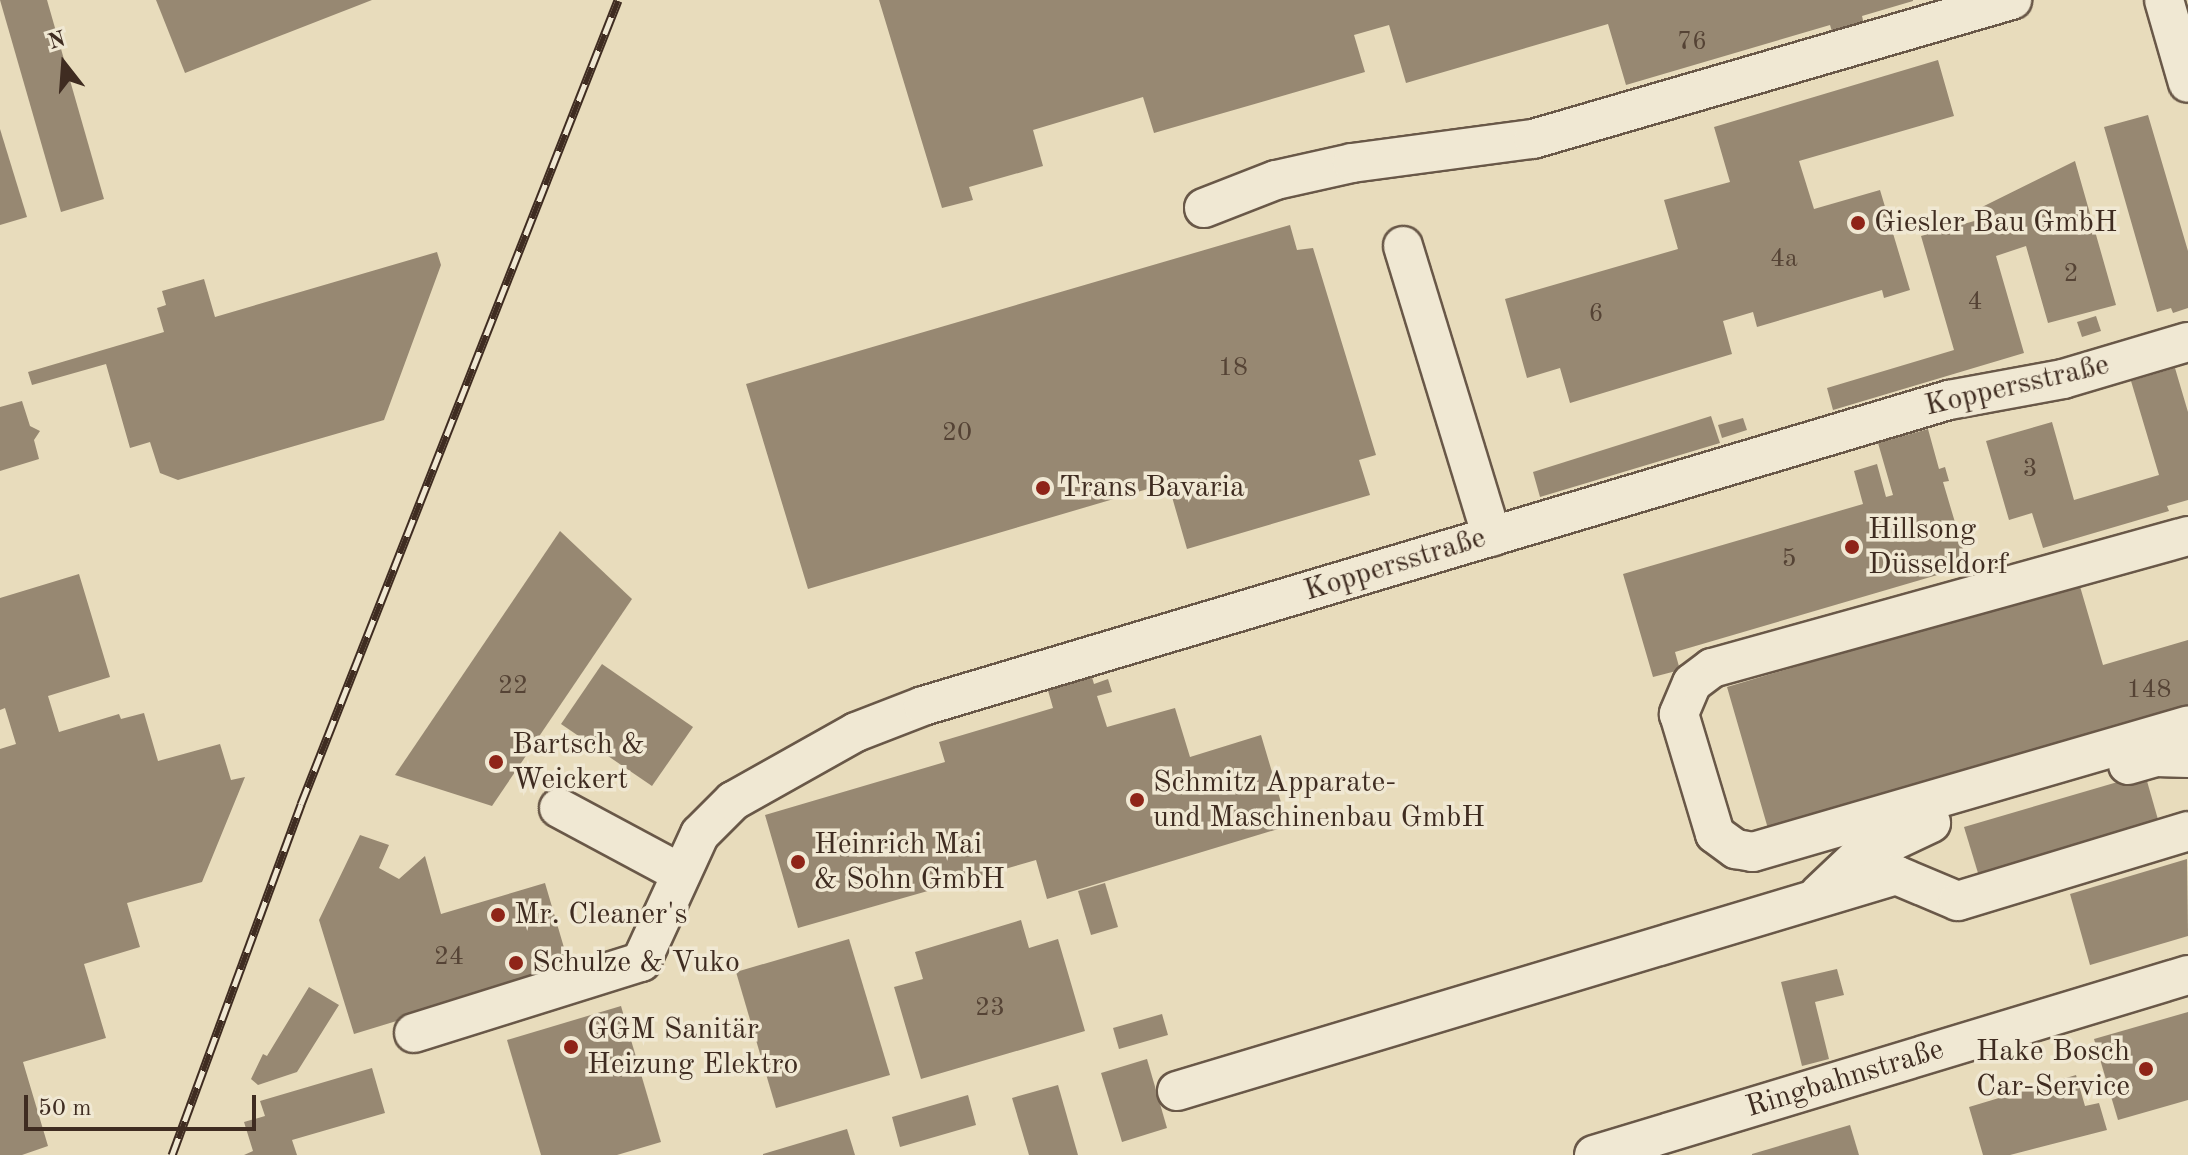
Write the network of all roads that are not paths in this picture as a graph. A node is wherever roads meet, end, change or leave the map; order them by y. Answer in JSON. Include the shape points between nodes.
{"nodes":[{"id":1,"x":2012,"y":0,"type":"edge"},
{"id":2,"x":2164,"y":0,"type":"edge"},
{"id":3,"x":2188,"y":83,"type":"edge"},
{"id":4,"x":1204,"y":208,"type":"dead end"},
{"id":5,"x":1403,"y":246,"type":"dead end"},
{"id":6,"x":2188,"y":342,"type":"edge"},
{"id":7,"x":2188,"y":536,"type":"edge"},
{"id":8,"x":1492,"y":537,"type":"junction"},
{"id":9,"x":2188,"y":726,"type":"edge"},
{"id":10,"x":2188,"y":758,"type":"edge"},
{"id":11,"x":559,"y":808,"type":"dead end"},
{"id":12,"x":2188,"y":831,"type":"edge"},
{"id":13,"x":675,"y":886,"type":"junction"},
{"id":14,"x":1814,"y":899,"type":"junction"},
{"id":15,"x":2188,"y":975,"type":"edge"},
{"id":16,"x":414,"y":1033,"type":"dead end"},
{"id":17,"x":1177,"y":1091,"type":"dead end"},
{"id":18,"x":1594,"y":1155,"type":"edge"}],
"edges":[{"from":1,"to":4,"type":"street","via":[[1533,139],[1352,163],[1276,180]]},
{"from":2,"to":3,"type":"street"},
{"from":5,"to":8,"type":"street"},
{"from":6,"to":8,"type":"street","name":"Koppersstraße","via":[[2063,379],[1949,400]]},
{"from":7,"to":9,"type":"street","via":[[1712,668],[1692,683],[1679,714],[1715,834],[1723,843],[1753,852]]},
{"from":8,"to":13,"type":"street","name":"Koppersstraße","via":[[923,706],[856,732],[733,801],[700,834]]},
{"from":10,"to":14,"type":"street","via":[[2156,757],[1910,830],[1857,858]]},
{"from":11,"to":13,"type":"street"},
{"from":12,"to":14,"type":"street","via":[[1958,901],[1896,875]]},
{"from":13,"to":16,"type":"street","name":"Koppersstraße","via":[[641,962]]},
{"from":14,"to":17,"type":"street"},
{"from":15,"to":18,"type":"street","name":"Ringbahnstraße"}]}
